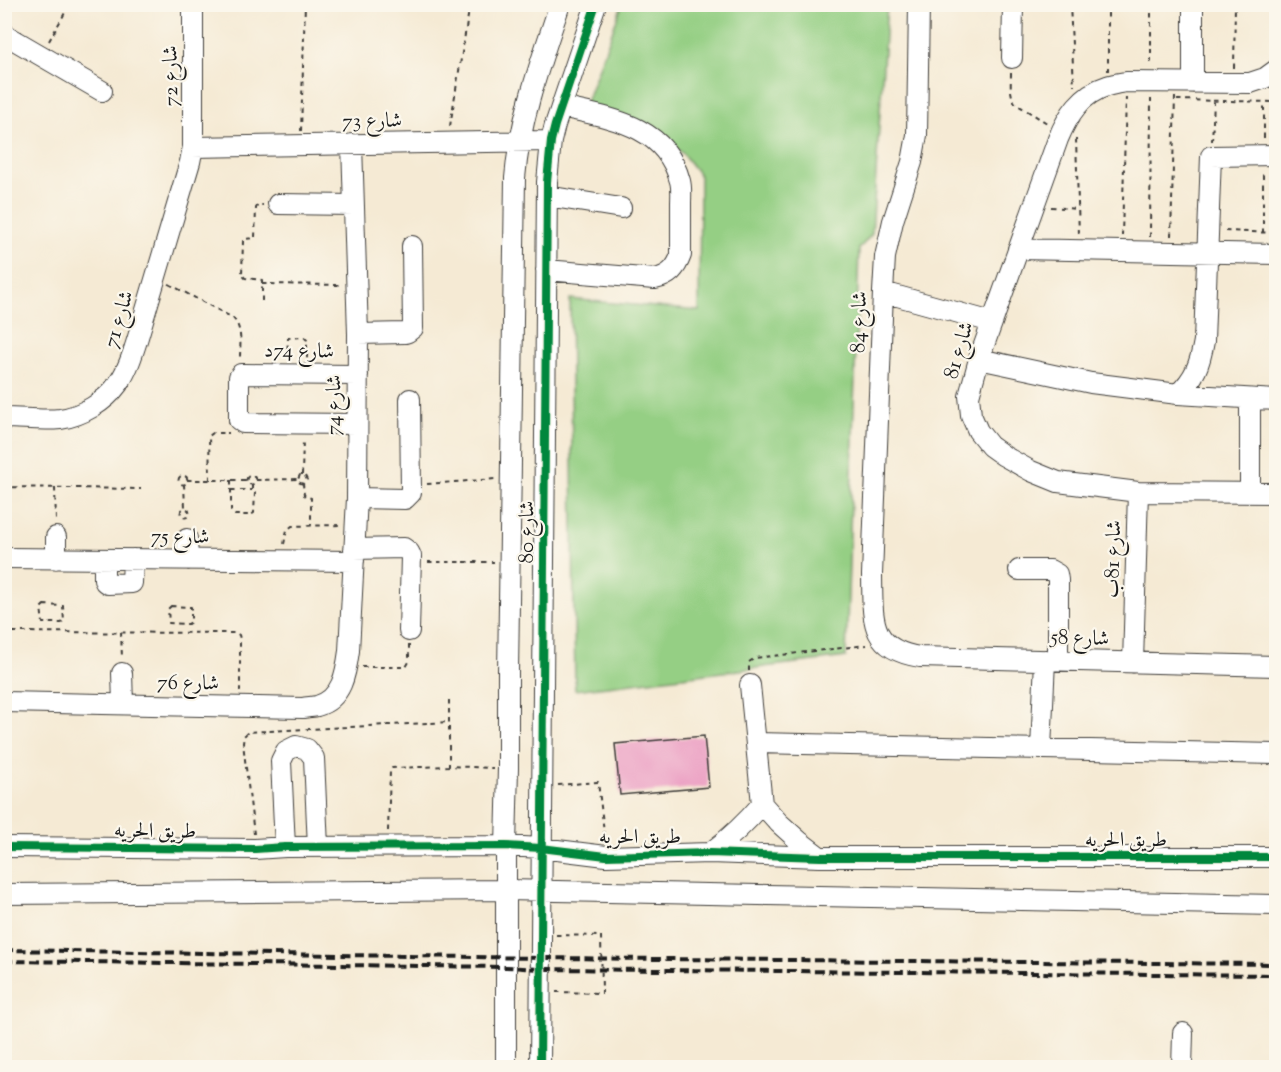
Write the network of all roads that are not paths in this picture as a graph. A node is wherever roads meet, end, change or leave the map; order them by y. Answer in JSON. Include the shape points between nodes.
{"nodes":[{"id":1,"x":193,"y":4,"type":"edge"},
{"id":2,"x":560,"y":4,"type":"edge"},
{"id":3,"x":596,"y":4,"type":"edge"},
{"id":4,"x":919,"y":4,"type":"edge"},
{"id":5,"x":1013,"y":4,"type":"edge"},
{"id":6,"x":1193,"y":4,"type":"edge"},
{"id":7,"x":4,"y":34,"type":"edge"},
{"id":8,"x":1012,"y":58,"type":"road end"},
{"id":9,"x":1276,"y":70,"type":"edge"},
{"id":10,"x":1181,"y":88,"type":"junction"},
{"id":11,"x":102,"y":91,"type":"dead end"},
{"id":12,"x":561,"y":107,"type":"junction"},
{"id":13,"x":519,"y":141,"type":"junction"},
{"id":14,"x":551,"y":141,"type":"junction"},
{"id":15,"x":352,"y":144,"type":"junction"},
{"id":16,"x":194,"y":147,"type":"junction"},
{"id":17,"x":1276,"y":155,"type":"edge"},
{"id":18,"x":547,"y":196,"type":"junction"},
{"id":19,"x":278,"y":204,"type":"road end"},
{"id":20,"x":354,"y":205,"type":"junction"},
{"id":21,"x":621,"y":208,"type":"dead end"},
{"id":22,"x":412,"y":246,"type":"dead end"},
{"id":23,"x":1018,"y":249,"type":"junction"},
{"id":24,"x":1208,"y":253,"type":"junction"},
{"id":25,"x":1276,"y":254,"type":"edge"},
{"id":26,"x":546,"y":270,"type":"junction"},
{"id":27,"x":883,"y":292,"type":"junction"},
{"id":28,"x":992,"y":321,"type":"junction"},
{"id":29,"x":358,"y":334,"type":"junction"},
{"id":30,"x":979,"y":359,"type":"junction"},
{"id":31,"x":358,"y":375,"type":"junction"},
{"id":32,"x":1178,"y":394,"type":"junction"},
{"id":33,"x":410,"y":399,"type":"dead end"},
{"id":34,"x":1250,"y":399,"type":"junction"},
{"id":35,"x":1276,"y":400,"type":"edge"},
{"id":36,"x":4,"y":418,"type":"edge"},
{"id":37,"x":357,"y":424,"type":"junction"},
{"id":38,"x":1138,"y":492,"type":"junction"},
{"id":39,"x":1250,"y":493,"type":"junction"},
{"id":40,"x":1276,"y":494,"type":"edge"},
{"id":41,"x":357,"y":498,"type":"junction"},
{"id":42,"x":56,"y":537,"type":"road end"},
{"id":43,"x":187,"y":539,"type":"dead end"},
{"id":44,"x":354,"y":555,"type":"junction"},
{"id":45,"x":4,"y":558,"type":"edge"},
{"id":46,"x":56,"y":559,"type":"junction"},
{"id":47,"x":188,"y":560,"type":"junction"},
{"id":48,"x":1019,"y":570,"type":"dead end"},
{"id":49,"x":409,"y":631,"type":"road end"},
{"id":50,"x":885,"y":644,"type":"joint"},
{"id":51,"x":1052,"y":660,"type":"junction"},
{"id":52,"x":1133,"y":663,"type":"junction"},
{"id":53,"x":347,"y":666,"type":"joint"},
{"id":54,"x":1276,"y":666,"type":"edge"},
{"id":55,"x":122,"y":673,"type":"road end"},
{"id":56,"x":750,"y":685,"type":"road end"},
{"id":57,"x":4,"y":702,"type":"edge"},
{"id":58,"x":123,"y":704,"type":"junction"},
{"id":59,"x":756,"y":743,"type":"junction"},
{"id":60,"x":1041,"y":749,"type":"junction"},
{"id":61,"x":1276,"y":754,"type":"edge"},
{"id":62,"x":762,"y":804,"type":"junction"},
{"id":63,"x":316,"y":820,"type":"junction"},
{"id":64,"x":283,"y":821,"type":"junction"},
{"id":65,"x":506,"y":846,"type":"junction"},
{"id":66,"x":4,"y":847,"type":"edge"},
{"id":67,"x":285,"y":847,"type":"junction"},
{"id":68,"x":318,"y":847,"type":"junction"},
{"id":69,"x":541,"y":848,"type":"junction"},
{"id":70,"x":710,"y":853,"type":"junction"},
{"id":71,"x":820,"y":857,"type":"junction"},
{"id":72,"x":1276,"y":857,"type":"edge"},
{"id":73,"x":506,"y":890,"type":"junction"},
{"id":74,"x":541,"y":890,"type":"junction"},
{"id":75,"x":4,"y":894,"type":"edge"},
{"id":76,"x":1276,"y":905,"type":"edge"},
{"id":77,"x":1183,"y":1033,"type":"dead end"},
{"id":78,"x":506,"y":1068,"type":"edge"},
{"id":79,"x":540,"y":1068,"type":"edge"},
{"id":80,"x":1182,"y":1068,"type":"edge"}],
"edges":[{"from":1,"to":16,"type":"street","name":"شارع 72"},
{"from":2,"to":13,"type":"street","name":"شارع 80"},
{"from":3,"to":12,"type":"street","name":"شارع 80"},
{"from":4,"to":27,"type":"street","name":"شارع 84","via":[[917,135],[885,257]]},
{"from":5,"to":8,"type":"street"},
{"from":6,"to":10,"type":"street"},
{"from":7,"to":11,"type":"street"},
{"from":9,"to":10,"type":"street","via":[[1250,83]]},
{"from":10,"to":23,"type":"street","name":"شارع 81","via":[[1151,82],[1117,84],[1090,94],[1075,107],[1061,131]]},
{"from":12,"to":14,"type":"street","name":"شارع 80"},
{"from":12,"to":26,"type":"street","via":[[621,121],[642,130],[659,144],[673,162],[681,182],[681,255],[672,272],[655,279]]},
{"from":13,"to":14,"type":"street","name":"شارع 73"},
{"from":13,"to":15,"type":"street","name":"شارع 73"},
{"from":13,"to":65,"type":"street","name":"شارع 80","via":[[514,188]]},
{"from":14,"to":18,"type":"street","name":"شارع 80"},
{"from":15,"to":16,"type":"street","name":"شارع 73"},
{"from":15,"to":20,"type":"street","name":"شارع 74"},
{"from":16,"to":36,"type":"street","name":"شارع 71","via":[[129,364],[118,384],[102,401],[82,413],[61,419]]},
{"from":17,"to":24,"type":"street","via":[[1211,156]]},
{"from":18,"to":21,"type":"street"},
{"from":18,"to":26,"type":"street","name":"شارع 80"},
{"from":19,"to":20,"type":"street"},
{"from":20,"to":29,"type":"street","name":"شارع 74"},
{"from":22,"to":29,"type":"street","via":[[413,328],[408,333]]},
{"from":23,"to":24,"type":"street"},
{"from":23,"to":28,"type":"street","name":"شارع 81"},
{"from":24,"to":25,"type":"street"},
{"from":24,"to":32,"type":"street","via":[[1202,356],[1190,382]]},
{"from":26,"to":69,"type":"street","name":"شارع 80"},
{"from":27,"to":28,"type":"street"},
{"from":27,"to":50,"type":"street","name":"شارع 84","via":[[872,575],[873,613]]},
{"from":28,"to":30,"type":"street","name":"شارع 81"},
{"from":29,"to":31,"type":"street","name":"شارع 74"},
{"from":30,"to":32,"type":"street","via":[[1091,383]]},
{"from":30,"to":38,"type":"street","name":"شارع 81","via":[[969,396],[971,415],[990,446],[1030,471],[1058,482]]},
{"from":31,"to":37,"type":"street","name":"شارع 74"},
{"from":31,"to":37,"type":"street","name":"شارع 74د","via":[[239,376],[241,423]]},
{"from":32,"to":34,"type":"street"},
{"from":33,"to":41,"type":"street","via":[[411,493],[405,499]]},
{"from":34,"to":35,"type":"street"},
{"from":34,"to":39,"type":"street"},
{"from":37,"to":41,"type":"street","name":"شارع 74"},
{"from":38,"to":39,"type":"street","name":"شارع 81"},
{"from":38,"to":52,"type":"street","name":"شارع 81ب"},
{"from":39,"to":40,"type":"street","name":"شارع 81"},
{"from":41,"to":44,"type":"street","name":"شارع 74"},
{"from":42,"to":46,"type":"street"},
{"from":43,"to":47,"type":"street"},
{"from":44,"to":47,"type":"street","name":"شارع 75"},
{"from":44,"to":49,"type":"street","name":"شارع 75","via":[[404,548],[409,552]]},
{"from":44,"to":53,"type":"street","name":"شارع 74"},
{"from":45,"to":46,"type":"street","name":"شارع 75"},
{"from":46,"to":47,"type":"street","name":"شارع 75"},
{"from":48,"to":51,"type":"street","via":[[1050,570],[1057,574]]},
{"from":50,"to":51,"type":"street","name":"شارع 58","via":[[920,657]]},
{"from":51,"to":52,"type":"street","name":"شارع 58"},
{"from":51,"to":60,"type":"street"},
{"from":52,"to":54,"type":"street","name":"شارع 58"},
{"from":53,"to":58,"type":"street","name":"شارع 76","via":[[340,688],[318,706]]},
{"from":55,"to":58,"type":"street"},
{"from":56,"to":59,"type":"street"},
{"from":57,"to":58,"type":"street","name":"شارع 76"},
{"from":59,"to":60,"type":"street"},
{"from":59,"to":62,"type":"street"},
{"from":60,"to":61,"type":"street"},
{"from":62,"to":70,"type":"street"},
{"from":62,"to":71,"type":"street"},
{"from":63,"to":64,"type":"street"},
{"from":63,"to":64,"type":"street","via":[[314,758],[307,749],[296,746],[286,751],[281,761]]},
{"from":63,"to":68,"type":"street"},
{"from":64,"to":67,"type":"street"},
{"from":65,"to":68,"type":"street","name":"طريق الحريه"},
{"from":65,"to":69,"type":"street","name":"طريق الحريه"},
{"from":65,"to":73,"type":"street","name":"شارع 80"},
{"from":66,"to":67,"type":"street","name":"طريق الحريه"},
{"from":67,"to":68,"type":"street","name":"طريق الحريه"},
{"from":69,"to":70,"type":"street","name":"طريق الحريه","via":[[606,856]]},
{"from":69,"to":74,"type":"street","name":"شارع 80"},
{"from":70,"to":71,"type":"street","name":"طريق الحريه"},
{"from":71,"to":72,"type":"street","name":"طريق الحريه"},
{"from":73,"to":74,"type":"street"},
{"from":73,"to":75,"type":"street"},
{"from":73,"to":78,"type":"street","name":"شارع 80"},
{"from":74,"to":76,"type":"street"},
{"from":74,"to":79,"type":"street","name":"شارع 80"},
{"from":77,"to":80,"type":"street"}]}
